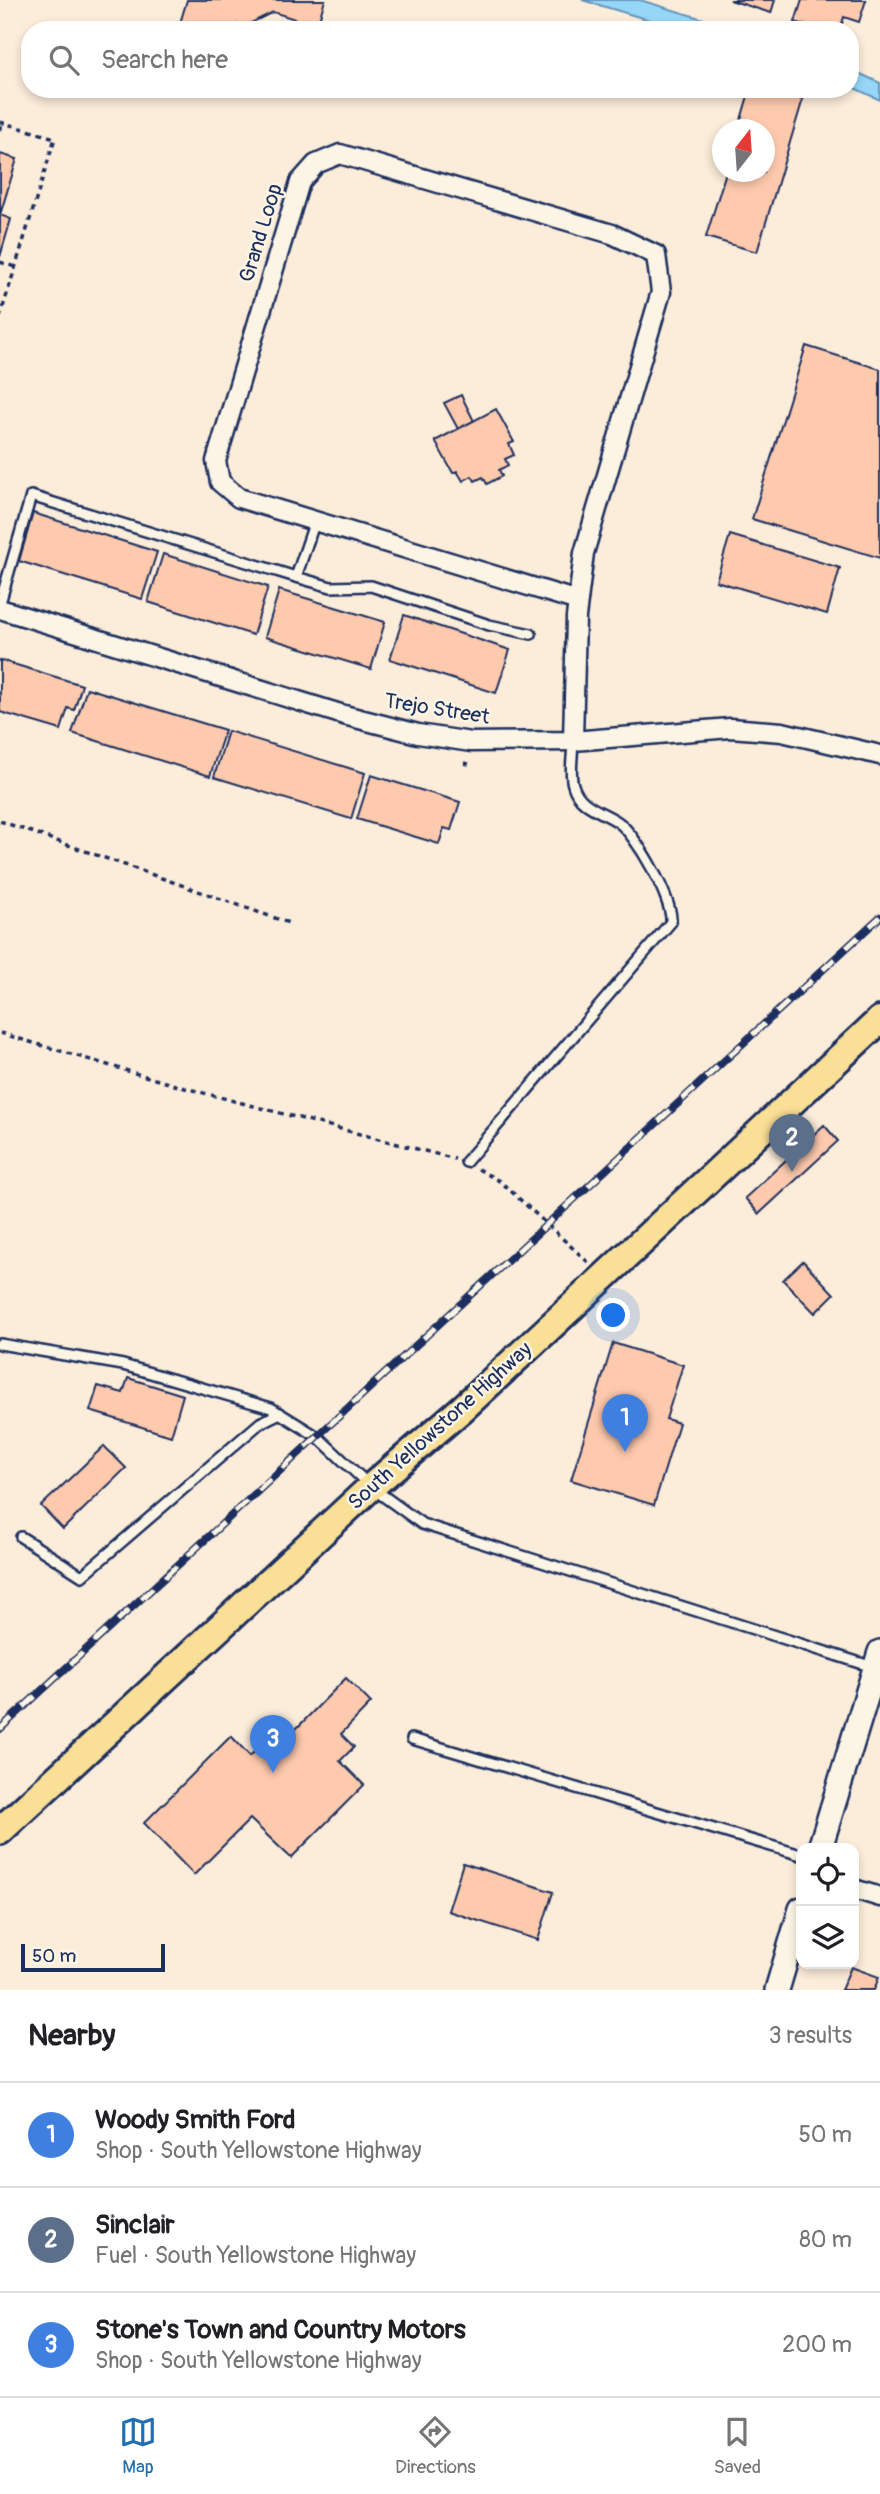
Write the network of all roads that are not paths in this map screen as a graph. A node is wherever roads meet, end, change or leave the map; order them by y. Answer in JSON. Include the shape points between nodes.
{"nodes":[{"id":1,"x":315,"y":521,"type":"junction"},
{"id":2,"x":296,"y":578,"type":"junction"},
{"id":3,"x":578,"y":601,"type":"junction"},
{"id":4,"x":0,"y":603,"type":"edge"},
{"id":5,"x":0,"y":609,"type":"edge"},
{"id":6,"x":531,"y":634,"type":"dead end"},
{"id":7,"x":573,"y":741,"type":"junction"},
{"id":8,"x":880,"y":755,"type":"edge"},
{"id":9,"x":880,"y":1020,"type":"edge"},
{"id":10,"x":466,"y":1162,"type":"road end"},
{"id":11,"x":0,"y":1344,"type":"edge"},
{"id":12,"x":280,"y":1413,"type":"junction"},
{"id":13,"x":371,"y":1487,"type":"junction"},
{"id":14,"x":21,"y":1537,"type":"dead end"},
{"id":15,"x":878,"y":1660,"type":"edge"},
{"id":16,"x":412,"y":1738,"type":"dead end"},
{"id":17,"x":0,"y":1831,"type":"edge"},
{"id":18,"x":822,"y":1843,"type":"edge"},
{"id":19,"x":796,"y":1854,"type":"edge"},
{"id":20,"x":859,"y":1891,"type":"edge"},
{"id":21,"x":880,"y":1897,"type":"edge"},
{"id":22,"x":796,"y":1926,"type":"edge"},
{"id":23,"x":777,"y":1990,"type":"edge"}],
"edges":[{"from":1,"to":2,"type":"lane"},
{"from":1,"to":3,"type":"street","name":"Grand Loop"},
{"from":1,"to":3,"type":"street","name":"Grand Loop","via":[[239,498],[220,482],[216,461],[300,182],[316,164],[340,154],[612,233],[656,255],[661,292],[584,553]]},
{"from":2,"to":4,"type":"lane","via":[[31,496]]},
{"from":2,"to":6,"type":"lane","via":[[331,587],[371,586]]},
{"from":3,"to":7,"type":"street","name":"Grand Loop"},
{"from":5,"to":7,"type":"street","name":"Trejo Street","via":[[418,734],[471,742]]},
{"from":7,"to":8,"type":"street","name":"Trejo Street","via":[[730,728],[782,732]]},
{"from":7,"to":10,"type":"lane","via":[[572,784],[587,806],[621,823],[637,844],[665,895],[671,922]]},
{"from":9,"to":13,"type":"main road","name":"South Yellowstone Highway","via":[[464,1408]]},
{"from":11,"to":12,"type":"lane","via":[[123,1365]]},
{"from":12,"to":13,"type":"lane","via":[[318,1437]]},
{"from":12,"to":14,"type":"lane","via":[[260,1423],[82,1576]]},
{"from":13,"to":15,"type":"lane","via":[[422,1524]]},
{"from":13,"to":17,"type":"main road","name":"South Yellowstone Highway"},
{"from":15,"to":18,"type":"street"},
{"from":16,"to":19,"type":"lane"},
{"from":20,"to":21,"type":"street"},
{"from":22,"to":23,"type":"street"}]}
